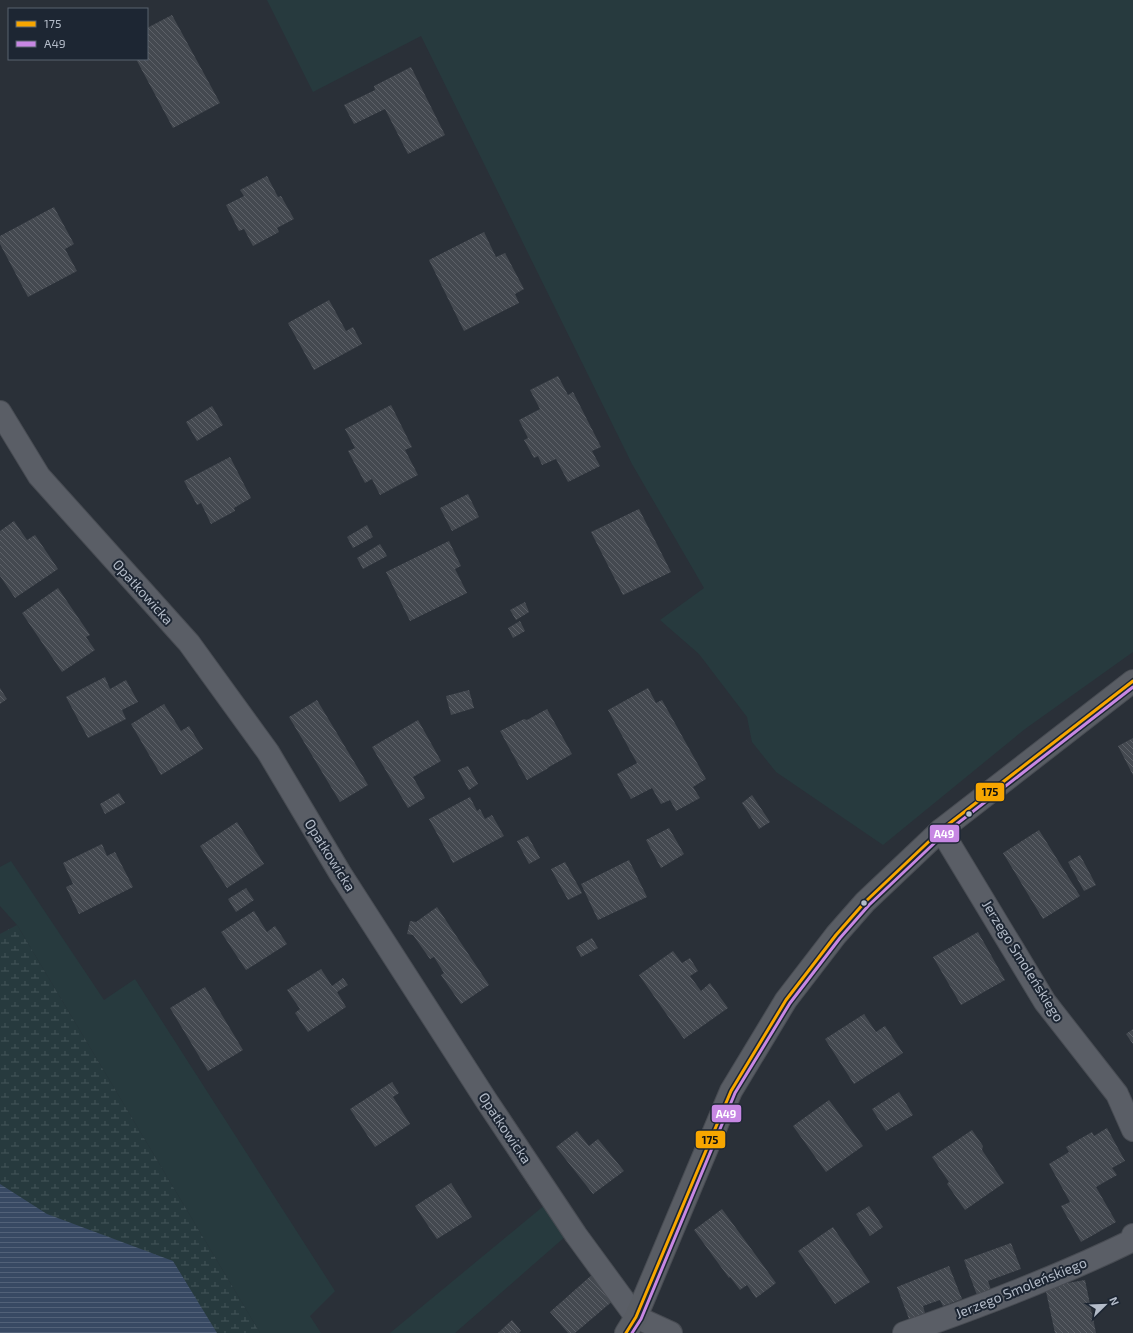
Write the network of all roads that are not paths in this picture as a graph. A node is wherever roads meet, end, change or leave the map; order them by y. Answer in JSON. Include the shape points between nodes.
{"nodes":[{"id":1,"x":0,"y":412,"type":"edge"},
{"id":2,"x":1133,"y":681,"type":"edge"},
{"id":3,"x":941,"y":830,"type":"junction"},
{"id":4,"x":1133,"y":1130,"type":"edge"},
{"id":5,"x":1133,"y":1235,"type":"edge"},
{"id":6,"x":631,"y":1325,"type":"edge"},
{"id":7,"x":671,"y":1333,"type":"edge"},
{"id":8,"x":904,"y":1333,"type":"edge"}],
"edges":[{"from":1,"to":6,"type":"street","name":"Opatkowicka","via":[[39,476],[189,643],[268,752],[340,872],[576,1235]]},
{"from":2,"to":3,"type":"street"},
{"from":3,"to":4,"type":"street","name":"Jerzego Smoleńskiego","via":[[1045,1002],[1117,1094]]},
{"from":3,"to":6,"type":"street","via":[[865,902],[786,1000],[731,1091]]},
{"from":5,"to":8,"type":"street","name":"Jerzego Smoleńskiego","via":[[1131,1240],[1090,1261],[981,1306]]},
{"from":6,"to":7,"type":"street"}]}
